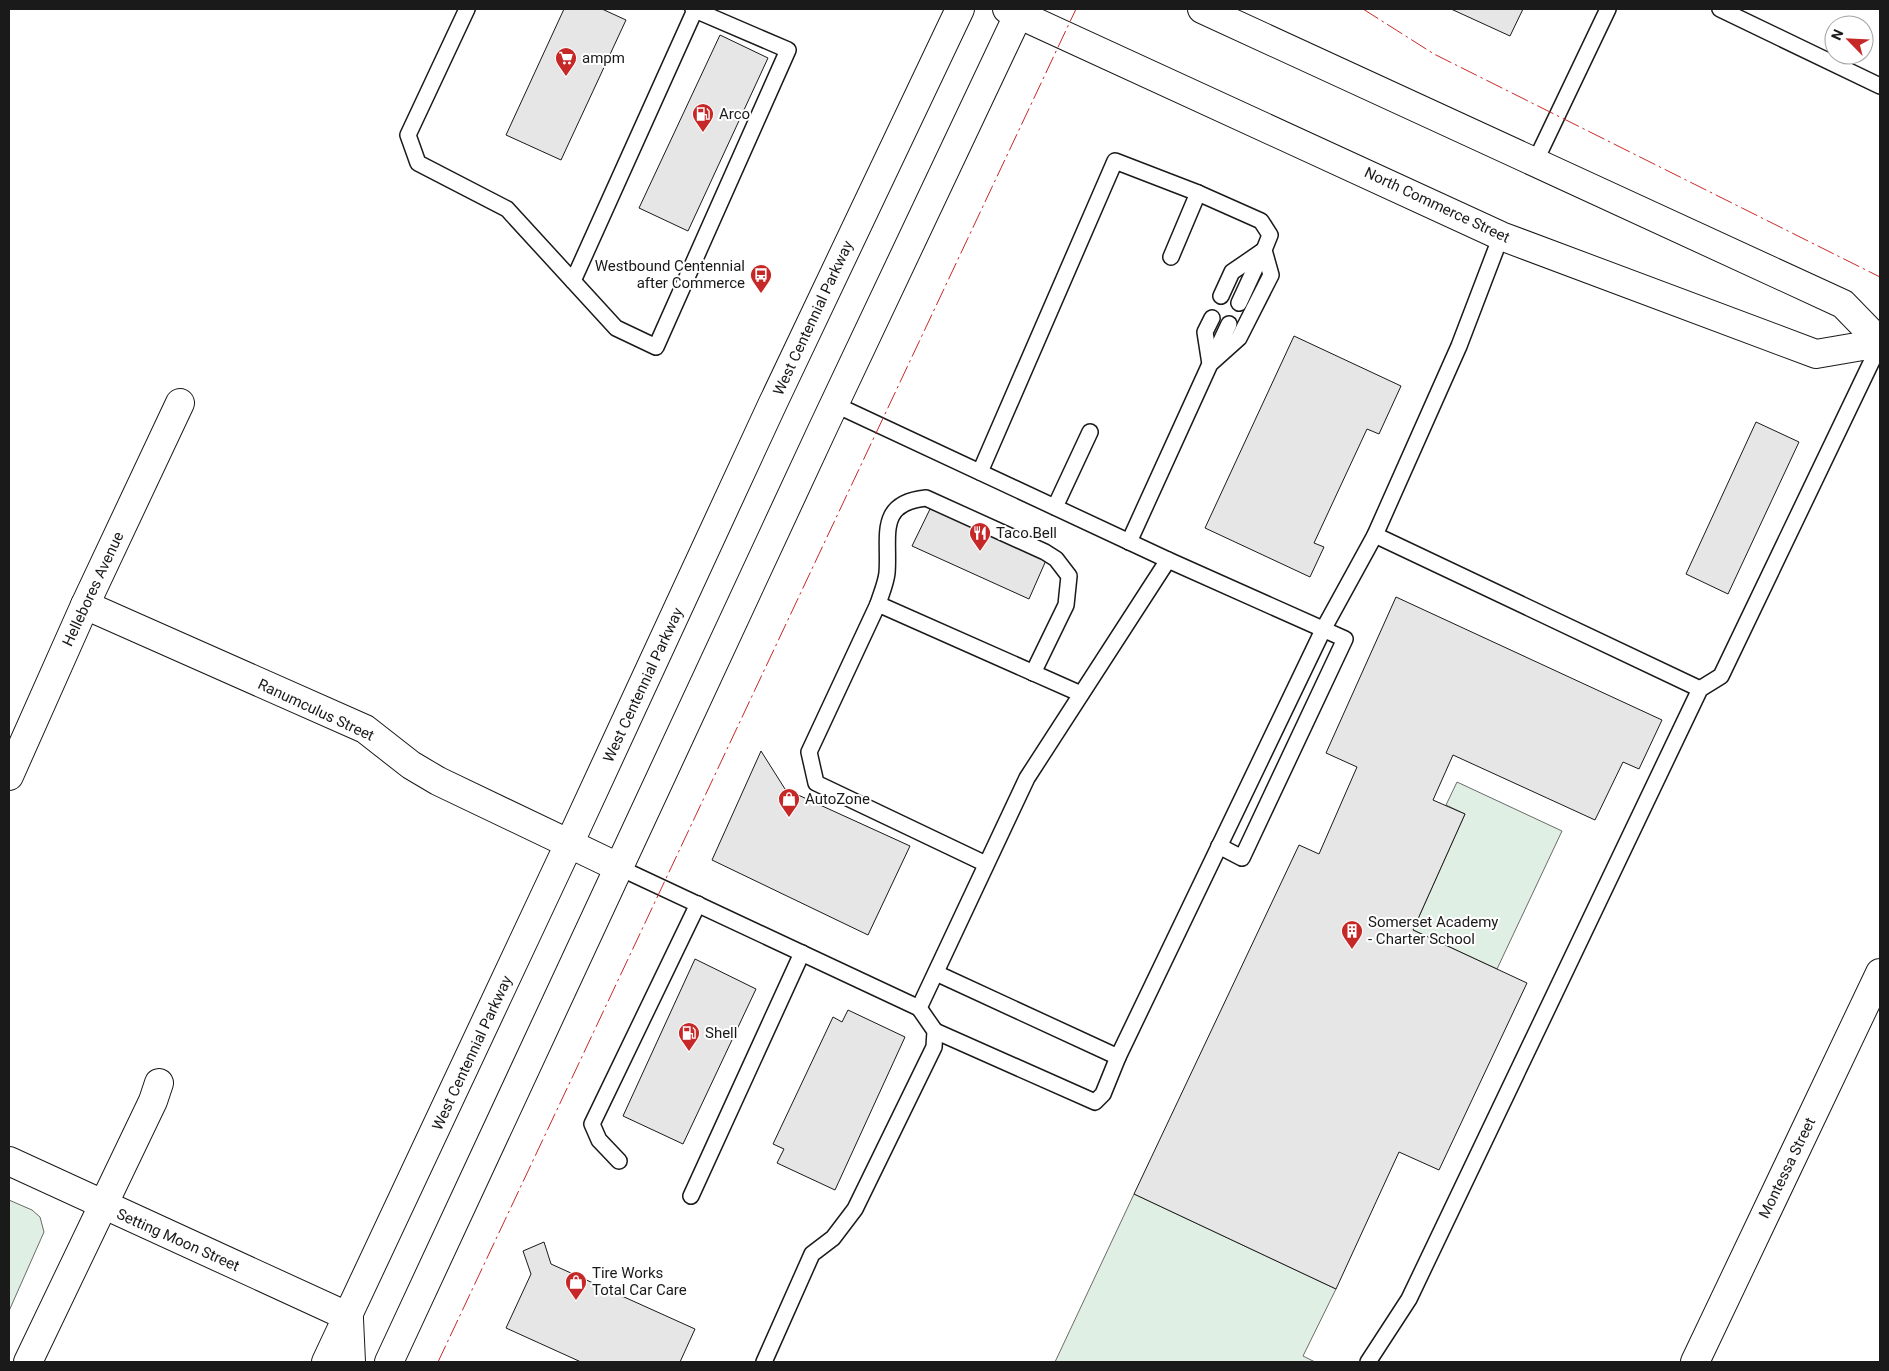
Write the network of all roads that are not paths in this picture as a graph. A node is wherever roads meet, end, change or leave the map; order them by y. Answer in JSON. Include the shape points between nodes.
{"nodes":[{"id":1,"x":467,"y":9,"type":"edge"},
{"id":2,"x":694,"y":9,"type":"edge"},
{"id":3,"x":960,"y":9,"type":"edge"},
{"id":4,"x":1202,"y":9,"type":"edge"},
{"id":5,"x":1608,"y":9,"type":"edge"},
{"id":6,"x":1720,"y":9,"type":"edge"},
{"id":7,"x":1015,"y":11,"type":"edge"},
{"id":8,"x":1880,"y":86,"type":"edge"},
{"id":9,"x":1535,"y":162,"type":"junction"},
{"id":10,"x":1198,"y":193,"type":"junction"},
{"id":11,"x":1501,"y":236,"type":"junction"},
{"id":12,"x":1264,"y":250,"type":"junction"},
{"id":13,"x":1171,"y":257,"type":"dead end"},
{"id":14,"x":573,"y":281,"type":"junction"},
{"id":15,"x":1221,"y":296,"type":"dead end"},
{"id":16,"x":1239,"y":303,"type":"dead end"},
{"id":17,"x":1212,"y":318,"type":"dead end"},
{"id":18,"x":1229,"y":324,"type":"dead end"},
{"id":19,"x":1880,"y":343,"type":"edge"},
{"id":20,"x":1210,"y":364,"type":"junction"},
{"id":21,"x":180,"y":403,"type":"dead end"},
{"id":22,"x":834,"y":404,"type":"junction"},
{"id":23,"x":1090,"y":432,"type":"dead end"},
{"id":24,"x":980,"y":472,"type":"junction"},
{"id":25,"x":1055,"y":507,"type":"junction"},
{"id":26,"x":1375,"y":535,"type":"junction"},
{"id":27,"x":1129,"y":542,"type":"junction"},
{"id":28,"x":1168,"y":560,"type":"junction"},
{"id":29,"x":878,"y":604,"type":"junction"},
{"id":30,"x":85,"y":605,"type":"junction"},
{"id":31,"x":1324,"y":628,"type":"junction"},
{"id":32,"x":1033,"y":673,"type":"junction"},
{"id":33,"x":1700,"y":689,"type":"junction"},
{"id":34,"x":1081,"y":694,"type":"junction"},
{"id":35,"x":9,"y":776,"type":"edge"},
{"id":36,"x":570,"y":844,"type":"junction"},
{"id":37,"x":1219,"y":846,"type":"junction"},
{"id":38,"x":986,"y":864,"type":"junction"},
{"id":39,"x":620,"y":868,"type":"junction"},
{"id":40,"x":698,"y":904,"type":"junction"},
{"id":41,"x":802,"y":952,"type":"junction"},
{"id":42,"x":936,"y":973,"type":"junction"},
{"id":43,"x":1880,"y":974,"type":"edge"},
{"id":44,"x":920,"y":1008,"type":"junction"},
{"id":45,"x":935,"y":1031,"type":"junction"},
{"id":46,"x":1118,"y":1057,"type":"junction"},
{"id":47,"x":159,"y":1083,"type":"dead end"},
{"id":48,"x":9,"y":1160,"type":"edge"},
{"id":49,"x":619,"y":1161,"type":"dead end"},
{"id":50,"x":691,"y":1196,"type":"dead end"},
{"id":51,"x":104,"y":1206,"type":"junction"},
{"id":52,"x":349,"y":1317,"type":"junction"},
{"id":53,"x":28,"y":1362,"type":"edge"},
{"id":54,"x":326,"y":1362,"type":"edge"},
{"id":55,"x":351,"y":1362,"type":"edge"},
{"id":56,"x":389,"y":1362,"type":"edge"},
{"id":57,"x":764,"y":1362,"type":"edge"},
{"id":58,"x":1368,"y":1362,"type":"edge"},
{"id":59,"x":1695,"y":1362,"type":"edge"}],
"edges":[{"from":1,"to":14,"type":"lane","via":[[408,135],[418,163],[507,209]]},
{"from":2,"to":14,"type":"lane"},
{"from":2,"to":14,"type":"lane","via":[[788,50],[656,348],[616,328]]},
{"from":3,"to":36,"type":"main road","name":"West Centennial Parkway","via":[[775,397]]},
{"from":4,"to":9,"type":"main road"},
{"from":5,"to":9,"type":"lane"},
{"from":6,"to":8,"type":"lane"},
{"from":7,"to":11,"type":"main road","name":"North Commerce Street"},
{"from":7,"to":22,"type":"main road"},
{"from":9,"to":19,"type":"main road","via":[[1843,304]]},
{"from":10,"to":12,"type":"lane","via":[[1261,221],[1270,235]]},
{"from":10,"to":13,"type":"lane"},
{"from":10,"to":24,"type":"lane","via":[[1115,161]]},
{"from":11,"to":19,"type":"main road","name":"North Commerce Street","via":[[1816,354]]},
{"from":11,"to":26,"type":"lane","via":[[1459,346]]},
{"from":12,"to":15,"type":"lane","via":[[1232,272]]},
{"from":12,"to":16,"type":"lane"},
{"from":12,"to":20,"type":"lane","via":[[1271,275],[1239,338]]},
{"from":17,"to":20,"type":"lane","via":[[1205,332]]},
{"from":18,"to":20,"type":"lane"},
{"from":19,"to":33,"type":"lane","via":[[1722,676]]},
{"from":20,"to":27,"type":"lane"},
{"from":21,"to":30,"type":"main road","name":"Hellebores Avenue"},
{"from":22,"to":24,"type":"lane"},
{"from":22,"to":39,"type":"main road"},
{"from":23,"to":25,"type":"lane"},
{"from":24,"to":25,"type":"lane"},
{"from":25,"to":27,"type":"lane"},
{"from":26,"to":31,"type":"lane"},
{"from":26,"to":33,"type":"lane"},
{"from":27,"to":28,"type":"lane"},
{"from":28,"to":31,"type":"lane"},
{"from":28,"to":34,"type":"lane"},
{"from":29,"to":32,"type":"lane"},
{"from":29,"to":32,"type":"lane","via":[[887,574],[888,522],[898,508],[910,500],[926,498],[1045,552],[1056,559],[1069,576],[1066,605]]},
{"from":29,"to":38,"type":"lane","via":[[809,752],[816,782]]},
{"from":30,"to":35,"type":"main road","name":"Hellebores Avenue"},
{"from":30,"to":36,"type":"main road","name":"Ranumculus Street","via":[[365,729],[411,765],[438,781]]},
{"from":31,"to":37,"type":"lane"},
{"from":31,"to":37,"type":"lane","via":[[1345,639],[1242,858]]},
{"from":32,"to":34,"type":"lane"},
{"from":33,"to":58,"type":"lane","via":[[1409,1300]]},
{"from":34,"to":38,"type":"lane","via":[[1027,778]]},
{"from":36,"to":39,"type":"main road","name":"Ranumculus Street"},
{"from":36,"to":52,"type":"main road","name":"West Centennial Parkway"},
{"from":37,"to":46,"type":"lane"},
{"from":38,"to":42,"type":"lane"},
{"from":39,"to":40,"type":"lane"},
{"from":39,"to":56,"type":"main road"},
{"from":40,"to":41,"type":"lane"},
{"from":40,"to":49,"type":"lane","via":[[592,1124],[599,1140]]},
{"from":41,"to":44,"type":"lane"},
{"from":41,"to":50,"type":"lane"},
{"from":42,"to":44,"type":"lane"},
{"from":42,"to":46,"type":"lane"},
{"from":43,"to":59,"type":"main road","name":"Montessa Street"},
{"from":44,"to":45,"type":"lane"},
{"from":45,"to":46,"type":"lane","via":[[1094,1102],[1103,1094]]},
{"from":45,"to":57,"type":"lane","via":[[934,1047],[855,1209],[833,1238],[812,1254]]},
{"from":47,"to":51,"type":"main road"},
{"from":48,"to":51,"type":"main road","name":"Setting Moon Street"},
{"from":51,"to":52,"type":"main road","name":"Setting Moon Street"},
{"from":51,"to":53,"type":"main road"},
{"from":52,"to":54,"type":"main road","name":"West Centennial Parkway"},
{"from":52,"to":55,"type":"main road"}]}
